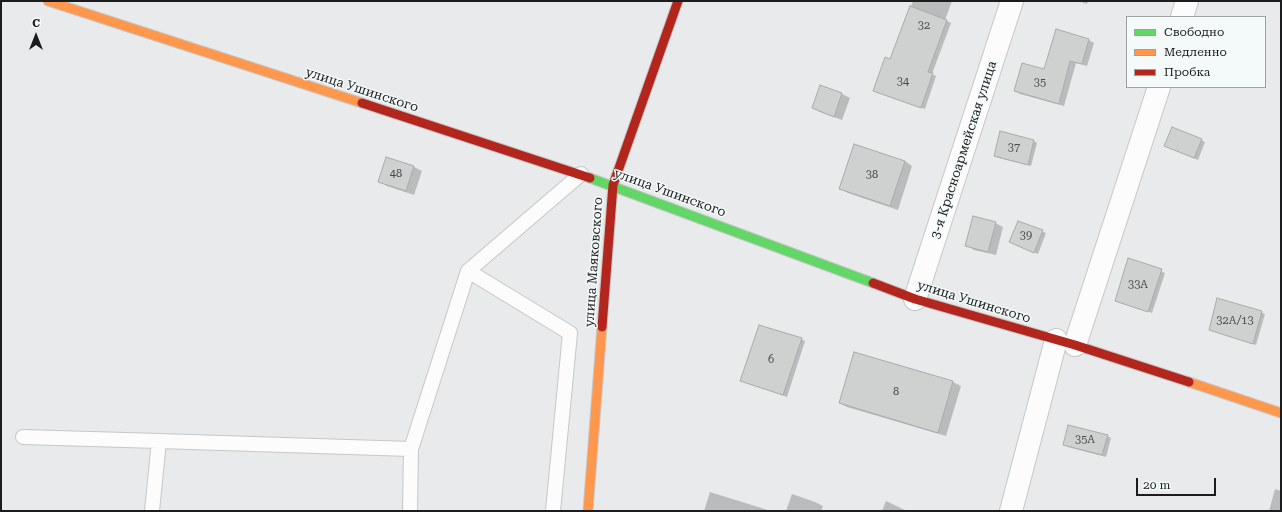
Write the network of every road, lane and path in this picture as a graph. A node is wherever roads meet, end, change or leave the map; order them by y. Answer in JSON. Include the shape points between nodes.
{"nodes":[{"id":1,"x":48,"y":1,"type":"edge"},
{"id":2,"x":678,"y":1,"type":"edge"},
{"id":3,"x":1012,"y":1,"type":"edge"},
{"id":4,"x":1187,"y":1,"type":"edge"},
{"id":5,"x":1182,"y":16,"type":"edge"},
{"id":6,"x":1159,"y":88,"type":"edge"},
{"id":7,"x":581,"y":174,"type":"junction"},
{"id":8,"x":613,"y":186,"type":"junction"},
{"id":9,"x":468,"y":271,"type":"junction"},
{"id":10,"x":915,"y":299,"type":"junction"},
{"id":11,"x":1066,"y":342,"type":"junction"},
{"id":12,"x":1281,"y":413,"type":"edge"},
{"id":13,"x":23,"y":437,"type":"dead end"},
{"id":14,"x":159,"y":441,"type":"junction"},
{"id":15,"x":411,"y":449,"type":"junction"},
{"id":16,"x":152,"y":511,"type":"edge"},
{"id":17,"x":410,"y":511,"type":"edge"},
{"id":18,"x":553,"y":511,"type":"edge"},
{"id":19,"x":588,"y":511,"type":"edge"},
{"id":20,"x":1012,"y":511,"type":"edge"}],
"edges":[{"from":1,"to":7,"type":"street","name":"улица Ушинского"},
{"from":2,"to":8,"type":"street","name":"улица Маяковского"},
{"from":3,"to":10,"type":"street","name":"3-я Красноармейская улица"},
{"from":4,"to":5,"type":"street"},
{"from":6,"to":11,"type":"street"},
{"from":7,"to":8,"type":"street","name":"улица Ушинского"},
{"from":7,"to":9,"type":"lane"},
{"from":8,"to":10,"type":"street","name":"улица Ушинского"},
{"from":8,"to":19,"type":"street","name":"улица Маяковского"},
{"from":9,"to":15,"type":"lane"},
{"from":9,"to":18,"type":"lane","via":[[570,333]]},
{"from":10,"to":11,"type":"street","name":"улица Ушинского"},
{"from":11,"to":12,"type":"street","name":"улица Ушинского"},
{"from":11,"to":20,"type":"street"},
{"from":13,"to":14,"type":"lane"},
{"from":14,"to":15,"type":"lane"},
{"from":14,"to":16,"type":"lane"},
{"from":15,"to":17,"type":"lane"}]}
